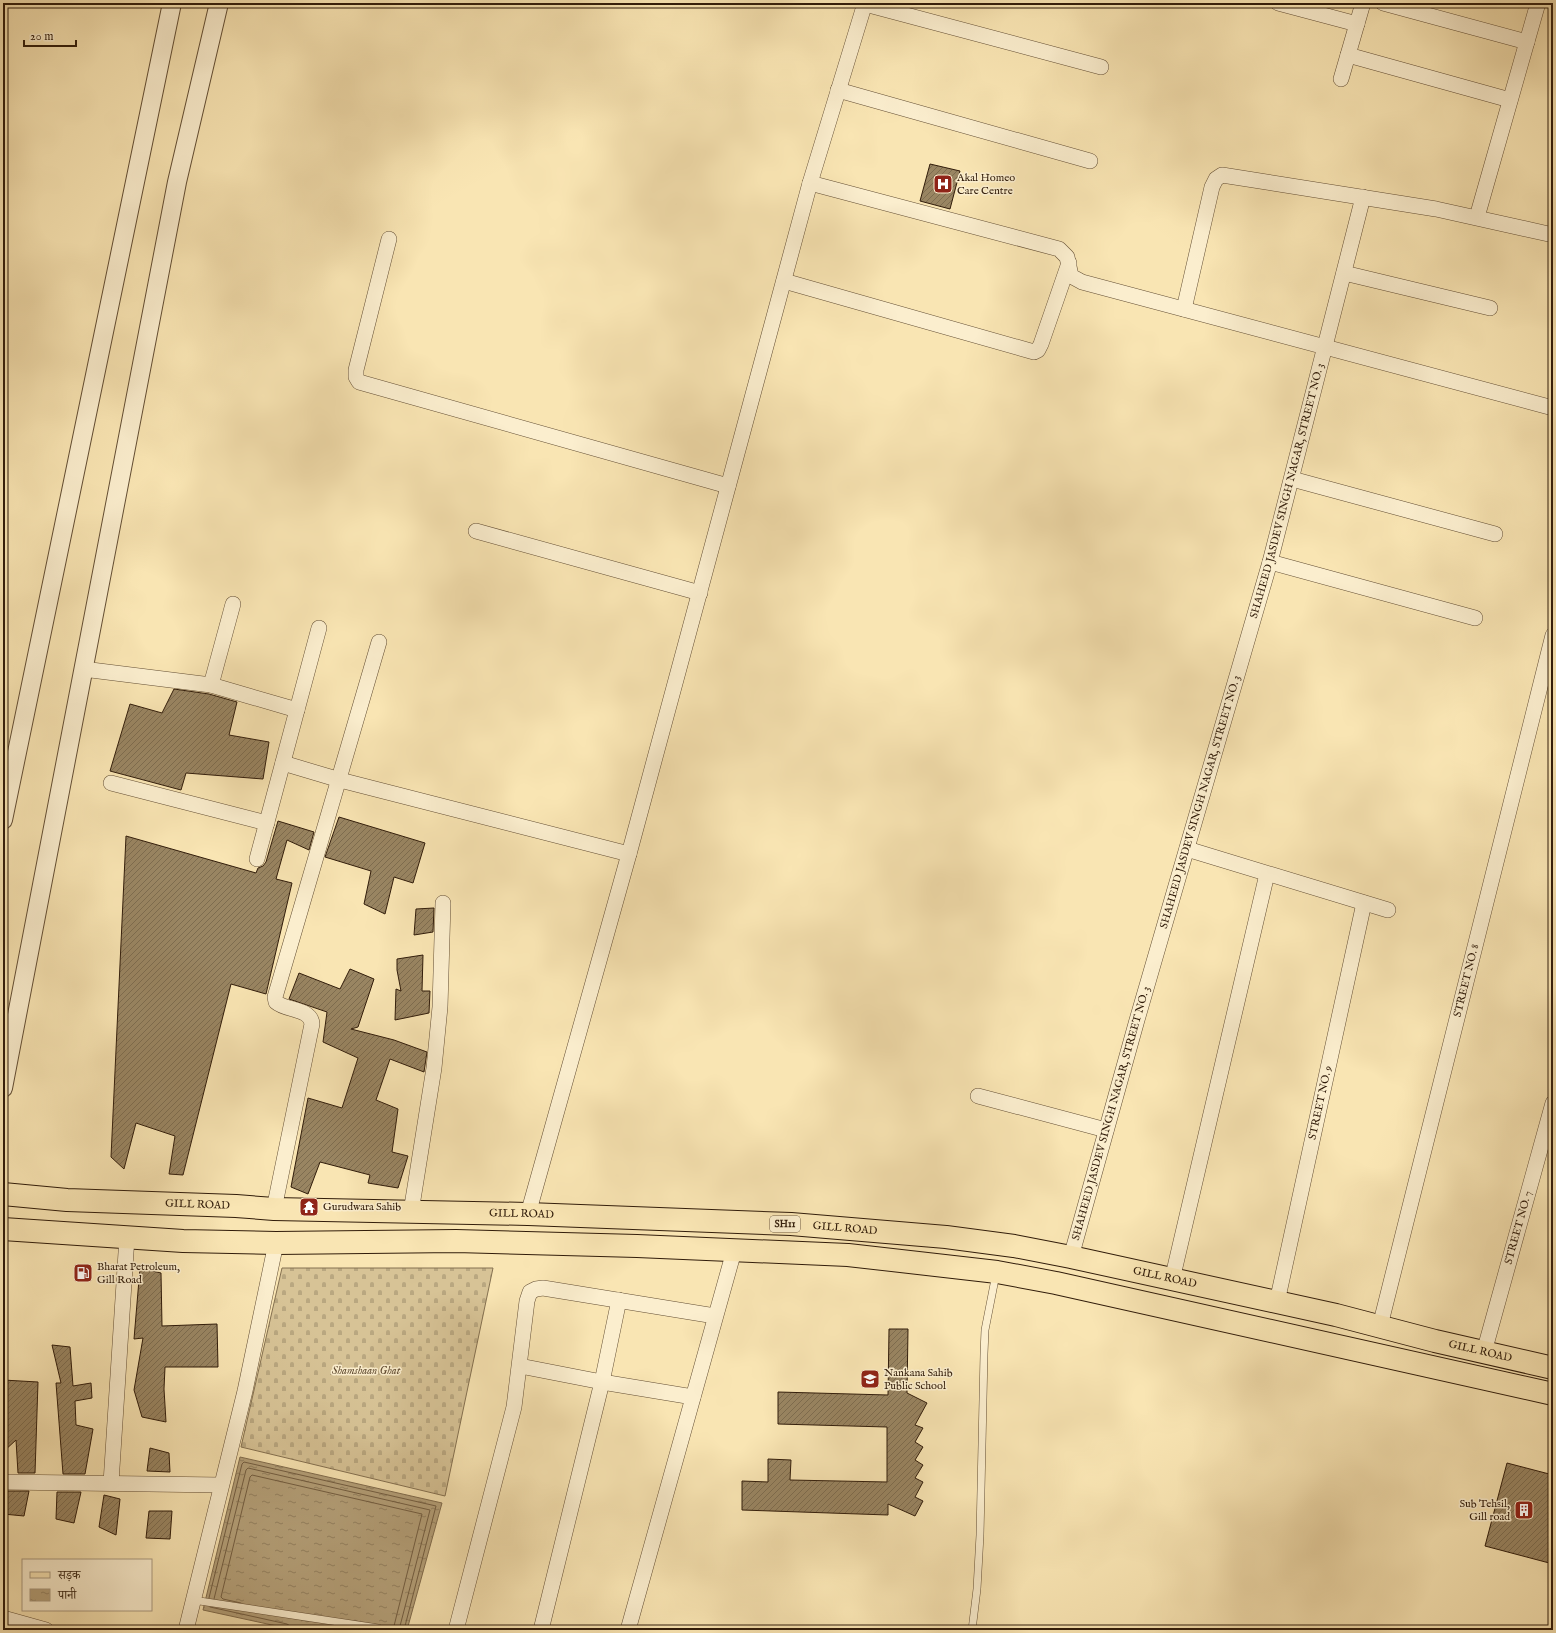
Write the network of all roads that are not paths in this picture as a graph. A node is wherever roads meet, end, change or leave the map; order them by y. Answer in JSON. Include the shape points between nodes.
{"nodes":[{"id":1,"x":172,"y":3,"type":"edge"},
{"id":2,"x":219,"y":3,"type":"edge"},
{"id":3,"x":865,"y":3,"type":"edge"},
{"id":4,"x":1278,"y":3,"type":"edge"},
{"id":5,"x":1363,"y":3,"type":"edge"},
{"id":6,"x":1383,"y":3,"type":"edge"},
{"id":7,"x":1538,"y":3,"type":"edge"},
{"id":8,"x":1357,"y":24,"type":"junction"},
{"id":9,"x":1527,"y":42,"type":"junction"},
{"id":10,"x":1348,"y":55,"type":"junction"},
{"id":11,"x":1101,"y":67,"type":"dead end"},
{"id":12,"x":1341,"y":79,"type":"dead end"},
{"id":13,"x":838,"y":90,"type":"junction"},
{"id":14,"x":1510,"y":100,"type":"junction"},
{"id":15,"x":1090,"y":161,"type":"dead end"},
{"id":16,"x":810,"y":184,"type":"junction"},
{"id":17,"x":1363,"y":197,"type":"junction"},
{"id":18,"x":1477,"y":217,"type":"junction"},
{"id":19,"x":1553,"y":235,"type":"edge"},
{"id":20,"x":389,"y":239,"type":"dead end"},
{"id":21,"x":1069,"y":263,"type":"junction"},
{"id":22,"x":1344,"y":273,"type":"junction"},
{"id":23,"x":784,"y":281,"type":"junction"},
{"id":24,"x":1490,"y":308,"type":"dead end"},
{"id":25,"x":1184,"y":309,"type":"junction"},
{"id":26,"x":1325,"y":347,"type":"junction"},
{"id":27,"x":1553,"y":408,"type":"edge"},
{"id":28,"x":1292,"y":479,"type":"junction"},
{"id":29,"x":728,"y":486,"type":"junction"},
{"id":30,"x":476,"y":531,"type":"dead end"},
{"id":31,"x":1495,"y":534,"type":"dead end"},
{"id":32,"x":1270,"y":562,"type":"junction"},
{"id":33,"x":700,"y":593,"type":"junction"},
{"id":34,"x":233,"y":604,"type":"dead end"},
{"id":35,"x":1475,"y":618,"type":"dead end"},
{"id":36,"x":319,"y":628,"type":"dead end"},
{"id":37,"x":1553,"y":635,"type":"edge"},
{"id":38,"x":379,"y":642,"type":"dead end"},
{"id":39,"x":83,"y":668,"type":"junction"},
{"id":40,"x":211,"y":685,"type":"junction"},
{"id":41,"x":297,"y":710,"type":"junction"},
{"id":42,"x":282,"y":763,"type":"junction"},
{"id":43,"x":340,"y":780,"type":"junction"},
{"id":44,"x":111,"y":783,"type":"dead end"},
{"id":45,"x":3,"y":820,"type":"edge"},
{"id":46,"x":267,"y":823,"type":"junction"},
{"id":47,"x":1187,"y":849,"type":"junction"},
{"id":48,"x":629,"y":854,"type":"junction"},
{"id":49,"x":257,"y":859,"type":"dead end"},
{"id":50,"x":1267,"y":874,"type":"junction"},
{"id":51,"x":443,"y":903,"type":"dead end"},
{"id":52,"x":1364,"y":903,"type":"junction"},
{"id":53,"x":1388,"y":910,"type":"dead end"},
{"id":54,"x":3,"y":1088,"type":"edge"},
{"id":55,"x":978,"y":1096,"type":"dead end"},
{"id":56,"x":1553,"y":1103,"type":"edge"},
{"id":57,"x":1106,"y":1130,"type":"junction"},
{"id":58,"x":3,"y":1194,"type":"edge"},
{"id":59,"x":274,"y":1208,"type":"junction"},
{"id":60,"x":411,"y":1212,"type":"junction"},
{"id":61,"x":528,"y":1214,"type":"junction"},
{"id":62,"x":3,"y":1229,"type":"edge"},
{"id":63,"x":127,"y":1237,"type":"junction"},
{"id":64,"x":276,"y":1243,"type":"junction"},
{"id":65,"x":734,"y":1251,"type":"junction"},
{"id":66,"x":1071,"y":1257,"type":"junction"},
{"id":67,"x":997,"y":1272,"type":"junction"},
{"id":68,"x":1172,"y":1280,"type":"junction"},
{"id":69,"x":619,"y":1300,"type":"junction"},
{"id":70,"x":1277,"y":1302,"type":"junction"},
{"id":71,"x":715,"y":1316,"type":"junction"},
{"id":72,"x":1380,"y":1326,"type":"junction"},
{"id":73,"x":1484,"y":1352,"type":"junction"},
{"id":74,"x":520,"y":1366,"type":"junction"},
{"id":75,"x":1553,"y":1368,"type":"edge"},
{"id":76,"x":602,"y":1382,"type":"junction"},
{"id":77,"x":1553,"y":1394,"type":"edge"},
{"id":78,"x":693,"y":1397,"type":"junction"},
{"id":79,"x":3,"y":1482,"type":"edge"},
{"id":80,"x":111,"y":1483,"type":"junction"},
{"id":81,"x":221,"y":1484,"type":"junction"},
{"id":82,"x":193,"y":1600,"type":"junction"},
{"id":83,"x":3,"y":1618,"type":"edge"},
{"id":84,"x":378,"y":1628,"type":"dead end"},
{"id":85,"x":46,"y":1630,"type":"edge"},
{"id":86,"x":186,"y":1630,"type":"edge"},
{"id":87,"x":456,"y":1630,"type":"edge"},
{"id":88,"x":541,"y":1630,"type":"edge"},
{"id":89,"x":628,"y":1630,"type":"edge"},
{"id":90,"x":972,"y":1630,"type":"edge"}],
"edges":[{"from":1,"to":45,"type":"street"},
{"from":2,"to":39,"type":"street","via":[[177,182]]},
{"from":3,"to":11,"type":"street"},
{"from":3,"to":13,"type":"street"},
{"from":4,"to":8,"type":"street"},
{"from":5,"to":8,"type":"street"},
{"from":6,"to":9,"type":"street"},
{"from":7,"to":9,"type":"street"},
{"from":8,"to":10,"type":"street"},
{"from":9,"to":14,"type":"street"},
{"from":10,"to":12,"type":"street"},
{"from":10,"to":14,"type":"street"},
{"from":13,"to":15,"type":"street"},
{"from":13,"to":16,"type":"street"},
{"from":14,"to":18,"type":"street"},
{"from":16,"to":21,"type":"street","via":[[1059,249]]},
{"from":16,"to":23,"type":"street"},
{"from":17,"to":18,"type":"street"},
{"from":17,"to":22,"type":"street","name":"SHAHEED JASDEV SINGH NAGAR, STREET NO. 3"},
{"from":17,"to":25,"type":"street","via":[[1222,175],[1216,179],[1212,187]]},
{"from":18,"to":19,"type":"street"},
{"from":20,"to":29,"type":"street","via":[[356,370],[359,382]]},
{"from":21,"to":23,"type":"street","via":[[1041,344],[1034,352]]},
{"from":21,"to":25,"type":"street","via":[[1071,276],[1077,280]]},
{"from":22,"to":24,"type":"street"},
{"from":22,"to":26,"type":"street","name":"SHAHEED JASDEV SINGH NAGAR, STREET NO. 3"},
{"from":23,"to":29,"type":"street"},
{"from":25,"to":26,"type":"street"},
{"from":26,"to":27,"type":"street"},
{"from":26,"to":28,"type":"street","name":"SHAHEED JASDEV SINGH NAGAR, STREET NO. 3"},
{"from":28,"to":31,"type":"street"},
{"from":28,"to":32,"type":"street","name":"SHAHEED JASDEV SINGH NAGAR, STREET NO. 3"},
{"from":29,"to":33,"type":"street"},
{"from":30,"to":33,"type":"street"},
{"from":32,"to":35,"type":"street"},
{"from":32,"to":47,"type":"street","name":"SHAHEED JASDEV SINGH NAGAR, STREET NO. 3"},
{"from":33,"to":48,"type":"street"},
{"from":34,"to":40,"type":"street"},
{"from":36,"to":41,"type":"street"},
{"from":37,"to":72,"type":"street","name":"STREET NO. 8"},
{"from":38,"to":43,"type":"street"},
{"from":39,"to":40,"type":"street"},
{"from":39,"to":54,"type":"street"},
{"from":40,"to":41,"type":"street"},
{"from":41,"to":42,"type":"street"},
{"from":42,"to":43,"type":"street"},
{"from":42,"to":46,"type":"street"},
{"from":43,"to":48,"type":"street"},
{"from":43,"to":59,"type":"street","via":[[275,997],[280,1006],[308,1015],[312,1018],[312,1024]]},
{"from":44,"to":46,"type":"street"},
{"from":46,"to":49,"type":"street"},
{"from":47,"to":50,"type":"street"},
{"from":47,"to":57,"type":"street","name":"SHAHEED JASDEV SINGH NAGAR, STREET NO. 3"},
{"from":48,"to":61,"type":"street"},
{"from":50,"to":52,"type":"street"},
{"from":50,"to":68,"type":"street"},
{"from":51,"to":60,"type":"street","via":[[440,1007],[434,1068]]},
{"from":52,"to":53,"type":"street"},
{"from":52,"to":70,"type":"street","name":"STREET NO. 9"},
{"from":55,"to":57,"type":"street"},
{"from":56,"to":73,"type":"street","name":"STREET NO. 7"},
{"from":57,"to":66,"type":"street","name":"SHAHEED JASDEV SINGH NAGAR, STREET NO. 3"},
{"from":58,"to":59,"type":"main road","name":"GILL ROAD","number":"SH11","via":[[68,1200]]},
{"from":59,"to":60,"type":"main road","name":"GILL ROAD","number":"SH11"},
{"from":60,"to":61,"type":"main road","name":"GILL ROAD","number":"SH11"},
{"from":61,"to":66,"type":"main road","name":"GILL ROAD","number":"SH11","via":[[798,1224],[946,1237]]},
{"from":62,"to":63,"type":"main road"},
{"from":63,"to":64,"type":"main road"},
{"from":63,"to":80,"type":"street"},
{"from":64,"to":65,"type":"main road","via":[[464,1241]]},
{"from":64,"to":81,"type":"street","via":[[247,1384]]},
{"from":65,"to":67,"type":"main road","via":[[848,1255]]},
{"from":65,"to":71,"type":"street"},
{"from":66,"to":68,"type":"main road","name":"GILL ROAD","number":"SH11"},
{"from":67,"to":77,"type":"main road"},
{"from":67,"to":90,"type":"lane","via":[[987,1322],[984,1354],[980,1535]]},
{"from":68,"to":70,"type":"main road","name":"GILL ROAD","number":"SH11"},
{"from":69,"to":71,"type":"street"},
{"from":69,"to":74,"type":"street","via":[[543,1288],[530,1292]]},
{"from":69,"to":76,"type":"street"},
{"from":70,"to":72,"type":"main road","name":"GILL ROAD","number":"SH11"},
{"from":71,"to":78,"type":"street"},
{"from":72,"to":73,"type":"main road","name":"GILL ROAD","number":"SH11"},
{"from":73,"to":75,"type":"main road","name":"GILL ROAD","number":"SH11"},
{"from":74,"to":76,"type":"street"},
{"from":74,"to":87,"type":"street","via":[[510,1427]]},
{"from":76,"to":78,"type":"street"},
{"from":76,"to":88,"type":"street"},
{"from":78,"to":89,"type":"street"},
{"from":79,"to":80,"type":"street"},
{"from":80,"to":81,"type":"street"},
{"from":81,"to":82,"type":"street"},
{"from":82,"to":84,"type":"lane"},
{"from":82,"to":86,"type":"street"},
{"from":83,"to":85,"type":"street"}]}
